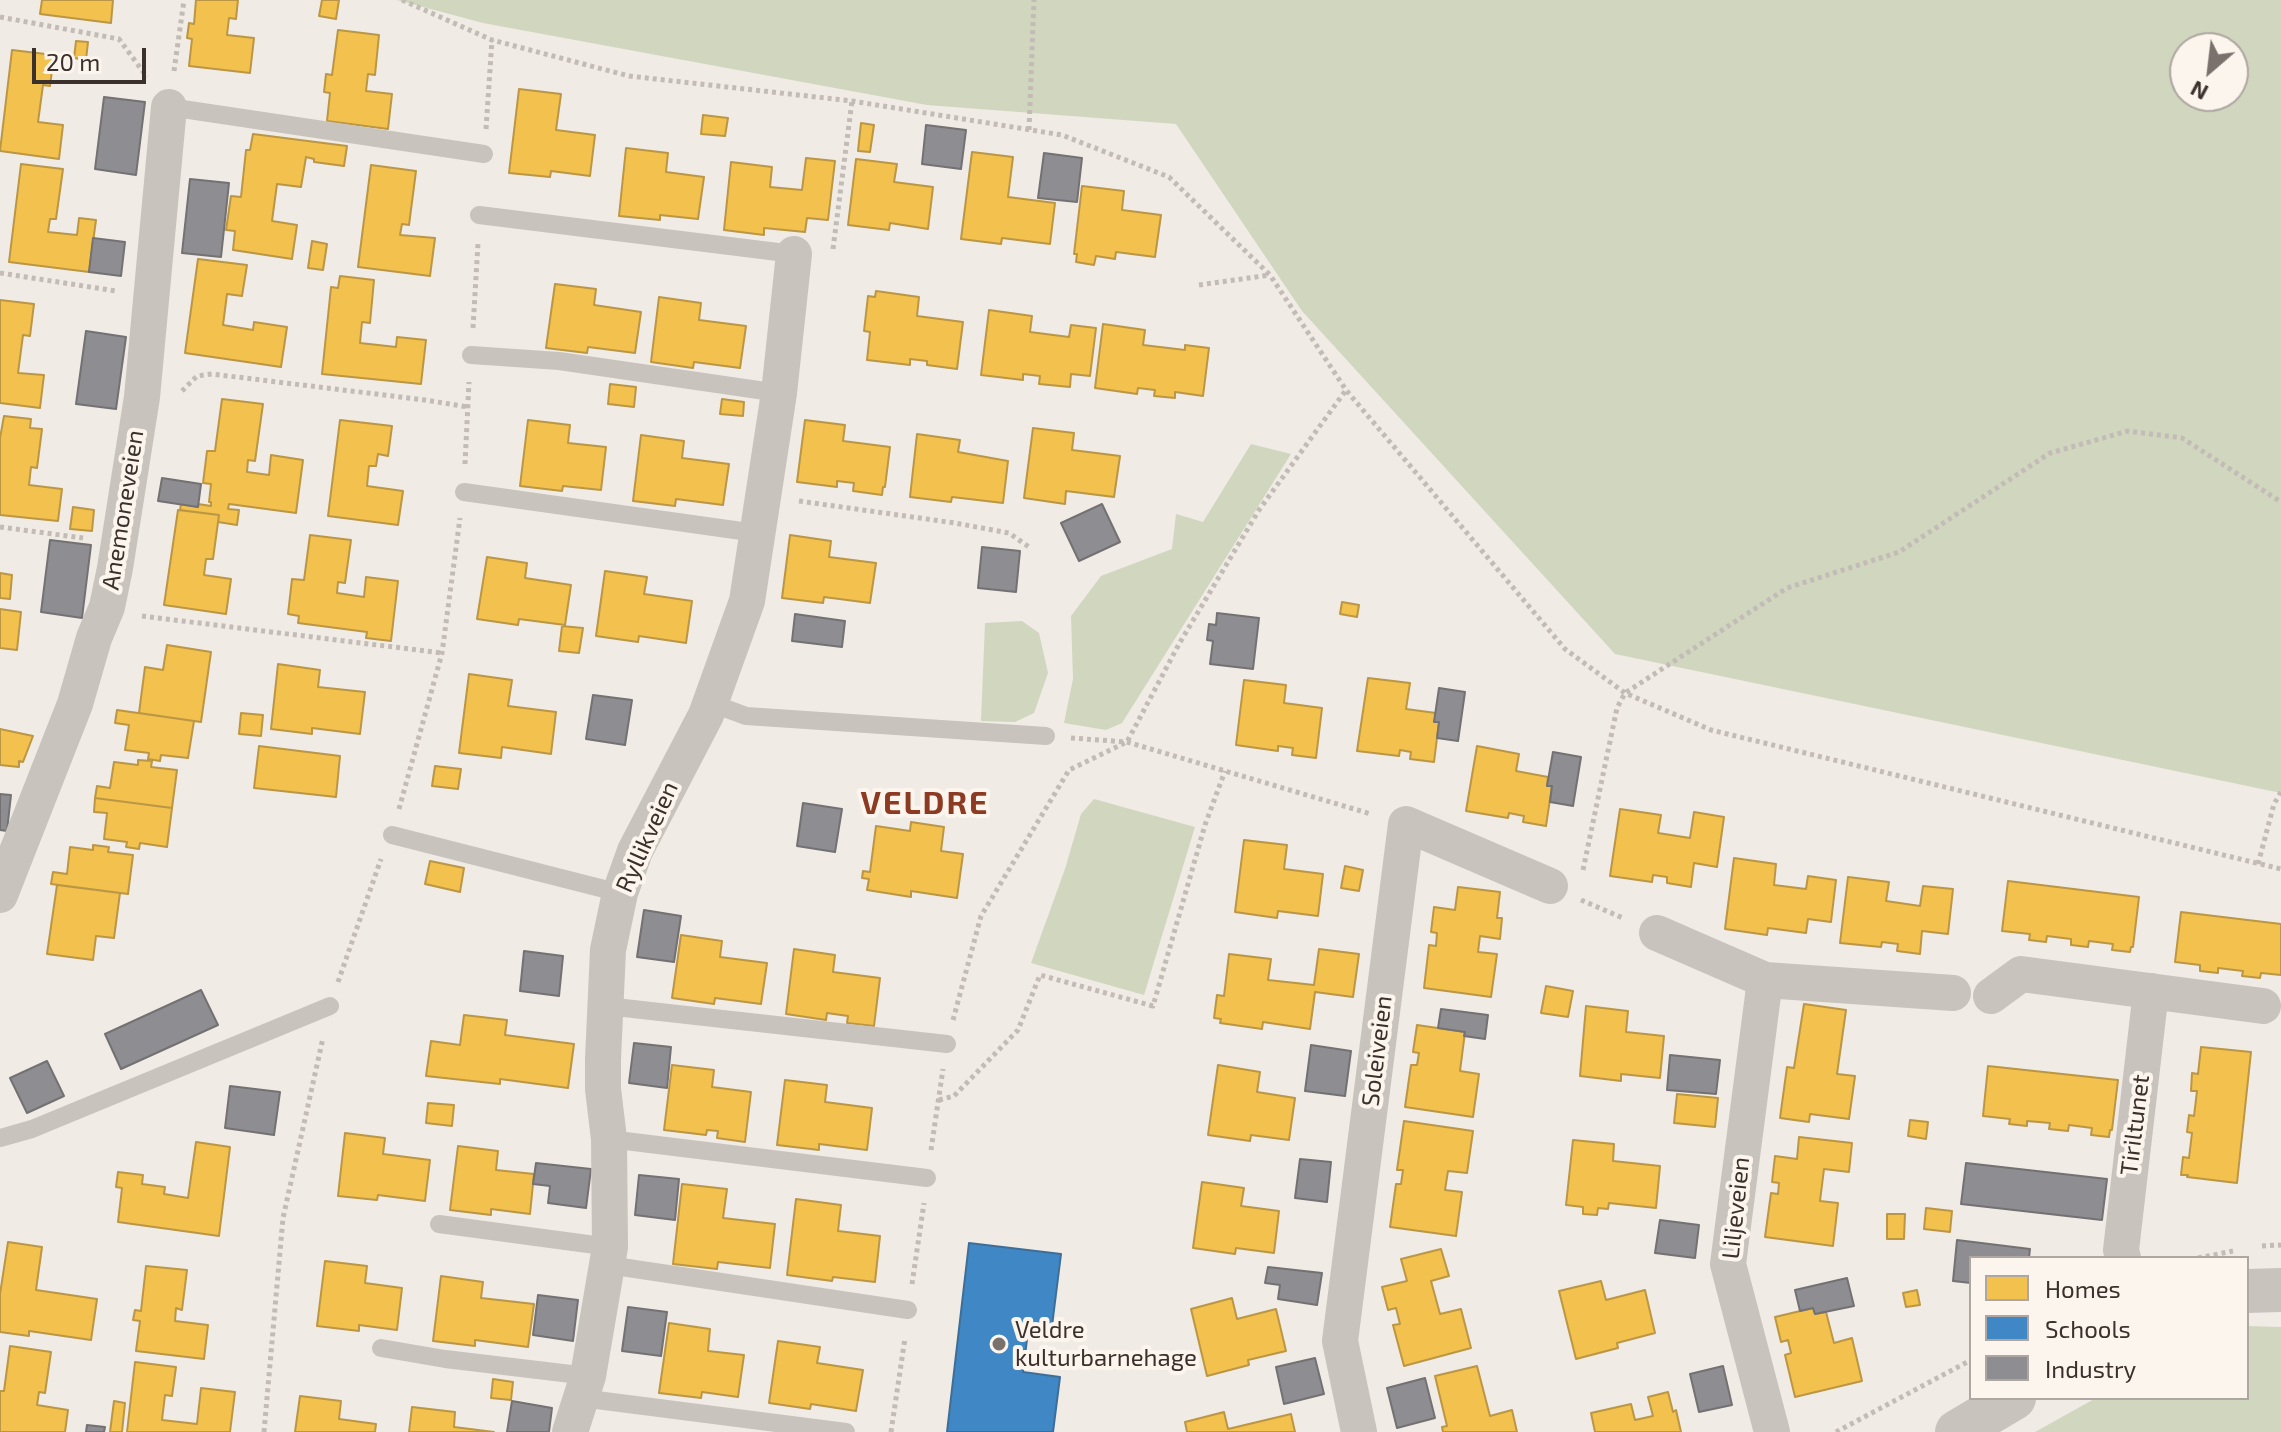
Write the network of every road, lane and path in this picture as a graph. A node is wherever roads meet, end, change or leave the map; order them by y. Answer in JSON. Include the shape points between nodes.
{"nodes":[{"id":1,"x":184,"y":0,"type":"edge"},
{"id":2,"x":402,"y":0,"type":"edge"},
{"id":3,"x":1034,"y":0,"type":"edge"},
{"id":4,"x":0,"y":17,"type":"edge"},
{"id":5,"x":492,"y":40,"type":"junction"},
{"id":6,"x":852,"y":101,"type":"junction"},
{"id":7,"x":169,"y":107,"type":"junction"},
{"id":8,"x":1029,"y":130,"type":"junction"},
{"id":9,"x":484,"y":154,"type":"joint"},
{"id":10,"x":479,"y":215,"type":"joint"},
{"id":11,"x":794,"y":254,"type":"joint"},
{"id":12,"x":832,"y":254,"type":"dead end"},
{"id":13,"x":0,"y":273,"type":"edge"},
{"id":14,"x":1270,"y":275,"type":"junction"},
{"id":15,"x":1199,"y":285,"type":"dead end"},
{"id":16,"x":153,"y":297,"type":"junction"},
{"id":17,"x":471,"y":355,"type":"junction"},
{"id":18,"x":1346,"y":390,"type":"junction"},
{"id":19,"x":779,"y":393,"type":"junction"},
{"id":20,"x":142,"y":397,"type":"junction"},
{"id":21,"x":468,"y":407,"type":"junction"},
{"id":22,"x":464,"y":492,"type":"junction"},
{"id":23,"x":762,"y":496,"type":"junction"},
{"id":24,"x":2281,"y":502,"type":"edge"},
{"id":25,"x":0,"y":527,"type":"edge"},
{"id":26,"x":756,"y":533,"type":"junction"},
{"id":27,"x":120,"y":542,"type":"junction"},
{"id":28,"x":1029,"y":547,"type":"dead end"},
{"id":29,"x":107,"y":607,"type":"junction"},
{"id":30,"x":442,"y":653,"type":"junction"},
{"id":31,"x":1625,"y":693,"type":"junction"},
{"id":32,"x":711,"y":703,"type":"junction"},
{"id":33,"x":1046,"y":736,"type":"joint"},
{"id":34,"x":1127,"y":742,"type":"junction"},
{"id":35,"x":1225,"y":771,"type":"junction"},
{"id":36,"x":2281,"y":792,"type":"edge"},
{"id":37,"x":1406,"y":824,"type":"junction"},
{"id":38,"x":392,"y":835,"type":"junction"},
{"id":39,"x":2258,"y":864,"type":"junction"},
{"id":40,"x":2281,"y":869,"type":"edge"},
{"id":41,"x":1564,"y":892,"type":"junction"},
{"id":42,"x":620,"y":893,"type":"junction"},
{"id":43,"x":0,"y":895,"type":"edge"},
{"id":44,"x":1657,"y":933,"type":"joint"},
{"id":45,"x":1765,"y":980,"type":"junction"},
{"id":46,"x":2151,"y":991,"type":"junction"},
{"id":47,"x":1953,"y":993,"type":"dead end"},
{"id":48,"x":1991,"y":996,"type":"dead end"},
{"id":49,"x":330,"y":1006,"type":"junction"},
{"id":50,"x":606,"y":1006,"type":"junction"},
{"id":51,"x":2263,"y":1006,"type":"dead end"},
{"id":52,"x":947,"y":1044,"type":"junction"},
{"id":53,"x":939,"y":1100,"type":"junction"},
{"id":54,"x":0,"y":1138,"type":"edge"},
{"id":55,"x":609,"y":1139,"type":"junction"},
{"id":56,"x":927,"y":1178,"type":"junction"},
{"id":57,"x":439,"y":1224,"type":"dead end"},
{"id":58,"x":609,"y":1256,"type":"junction"},
{"id":59,"x":2122,"y":1256,"type":"edge"},
{"id":60,"x":2281,"y":1290,"type":"edge"},
{"id":61,"x":2249,"y":1291,"type":"edge"},
{"id":62,"x":908,"y":1310,"type":"junction"},
{"id":63,"x":381,"y":1348,"type":"dead end"},
{"id":64,"x":1969,"y":1361,"type":"edge"},
{"id":65,"x":584,"y":1387,"type":"junction"},
{"id":66,"x":2011,"y":1400,"type":"edge"},
{"id":67,"x":264,"y":1432,"type":"edge"},
{"id":68,"x":570,"y":1432,"type":"edge"},
{"id":69,"x":846,"y":1432,"type":"edge"},
{"id":70,"x":891,"y":1432,"type":"edge"},
{"id":71,"x":1359,"y":1432,"type":"edge"},
{"id":72,"x":1772,"y":1432,"type":"edge"},
{"id":73,"x":1836,"y":1432,"type":"edge"},
{"id":74,"x":1957,"y":1432,"type":"edge"}],
"edges":[{"from":1,"to":7,"type":"path"},
{"from":2,"to":5,"type":"path"},
{"from":3,"to":8,"type":"path"},
{"from":4,"to":7,"type":"path","via":[[119,39]]},
{"from":5,"to":6,"type":"path","via":[[629,76]]},
{"from":5,"to":9,"type":"path"},
{"from":6,"to":8,"type":"path"},
{"from":6,"to":12,"type":"path"},
{"from":7,"to":9,"type":"lane"},
{"from":7,"to":16,"type":"street","name":"Anemoneveien"},
{"from":8,"to":14,"type":"path","via":[[1062,135],[1169,177]]},
{"from":10,"to":11,"type":"lane"},
{"from":10,"to":17,"type":"path"},
{"from":11,"to":19,"type":"street","name":"Ryllikveien"},
{"from":13,"to":16,"type":"path"},
{"from":14,"to":15,"type":"path"},
{"from":14,"to":18,"type":"path"},
{"from":16,"to":20,"type":"street","name":"Anemoneveien"},
{"from":17,"to":19,"type":"lane","via":[[559,361]]},
{"from":17,"to":21,"type":"path"},
{"from":18,"to":31,"type":"path","via":[[1565,649]]},
{"from":18,"to":34,"type":"path","via":[[1259,510]]},
{"from":19,"to":23,"type":"street","name":"Ryllikveien"},
{"from":20,"to":21,"type":"path","via":[[170,400],[197,376],[212,374]]},
{"from":20,"to":27,"type":"street","name":"Anemoneveien"},
{"from":21,"to":22,"type":"path"},
{"from":22,"to":26,"type":"lane"},
{"from":22,"to":30,"type":"path"},
{"from":23,"to":26,"type":"street","name":"Ryllikveien"},
{"from":23,"to":28,"type":"path","via":[[1009,533]]},
{"from":24,"to":31,"type":"path","via":[[2182,438],[2128,431],[2050,453],[1899,552],[1787,588]]},
{"from":25,"to":27,"type":"path"},
{"from":26,"to":32,"type":"street","name":"Ryllikveien","via":[[747,601]]},
{"from":27,"to":29,"type":"street","name":"Anemoneveien"},
{"from":29,"to":30,"type":"path","via":[[213,626]]},
{"from":29,"to":43,"type":"street","name":"Anemoneveien"},
{"from":30,"to":38,"type":"path"},
{"from":31,"to":39,"type":"path","via":[[1711,730]]},
{"from":31,"to":41,"type":"path"},
{"from":32,"to":33,"type":"lane","via":[[746,716]]},
{"from":32,"to":42,"type":"street","name":"Ryllikveien","via":[[635,851]]},
{"from":33,"to":34,"type":"path"},
{"from":34,"to":35,"type":"path"},
{"from":34,"to":52,"type":"path","via":[[1069,770],[981,916]]},
{"from":35,"to":37,"type":"path"},
{"from":35,"to":53,"type":"path","via":[[1153,1006],[1040,975],[1018,1030],[954,1096]]},
{"from":36,"to":39,"type":"path"},
{"from":37,"to":41,"type":"street"},
{"from":37,"to":71,"type":"street","name":"Soleiveien","via":[[1340,1341]]},
{"from":38,"to":42,"type":"lane"},
{"from":38,"to":49,"type":"path"},
{"from":39,"to":40,"type":"path"},
{"from":41,"to":44,"type":"path"},
{"from":42,"to":50,"type":"street","name":"Ryllikveien","via":[[608,950]]},
{"from":44,"to":45,"type":"street"},
{"from":45,"to":47,"type":"street"},
{"from":45,"to":72,"type":"street","name":"Liljeveien","via":[[1728,1264]]},
{"from":46,"to":48,"type":"street","via":[[2021,974]]},
{"from":46,"to":51,"type":"street"},
{"from":46,"to":59,"type":"street","name":"Tiriltunet"},
{"from":49,"to":54,"type":"lane"},
{"from":49,"to":67,"type":"path","via":[[283,1218]]},
{"from":50,"to":52,"type":"lane"},
{"from":50,"to":55,"type":"street","name":"Ryllikveien","via":[[603,1089]]},
{"from":52,"to":53,"type":"path"},
{"from":53,"to":56,"type":"path"},
{"from":55,"to":56,"type":"lane"},
{"from":55,"to":58,"type":"street","name":"Ryllikveien"},
{"from":56,"to":62,"type":"path"},
{"from":57,"to":58,"type":"lane"},
{"from":58,"to":62,"type":"lane"},
{"from":58,"to":65,"type":"street","name":"Ryllikveien"},
{"from":60,"to":61,"type":"street"},
{"from":62,"to":70,"type":"path"},
{"from":63,"to":65,"type":"lane"},
{"from":64,"to":73,"type":"path"},
{"from":65,"to":68,"type":"street","name":"Ryllikveien"},
{"from":65,"to":69,"type":"lane"},
{"from":66,"to":74,"type":"street"}]}
